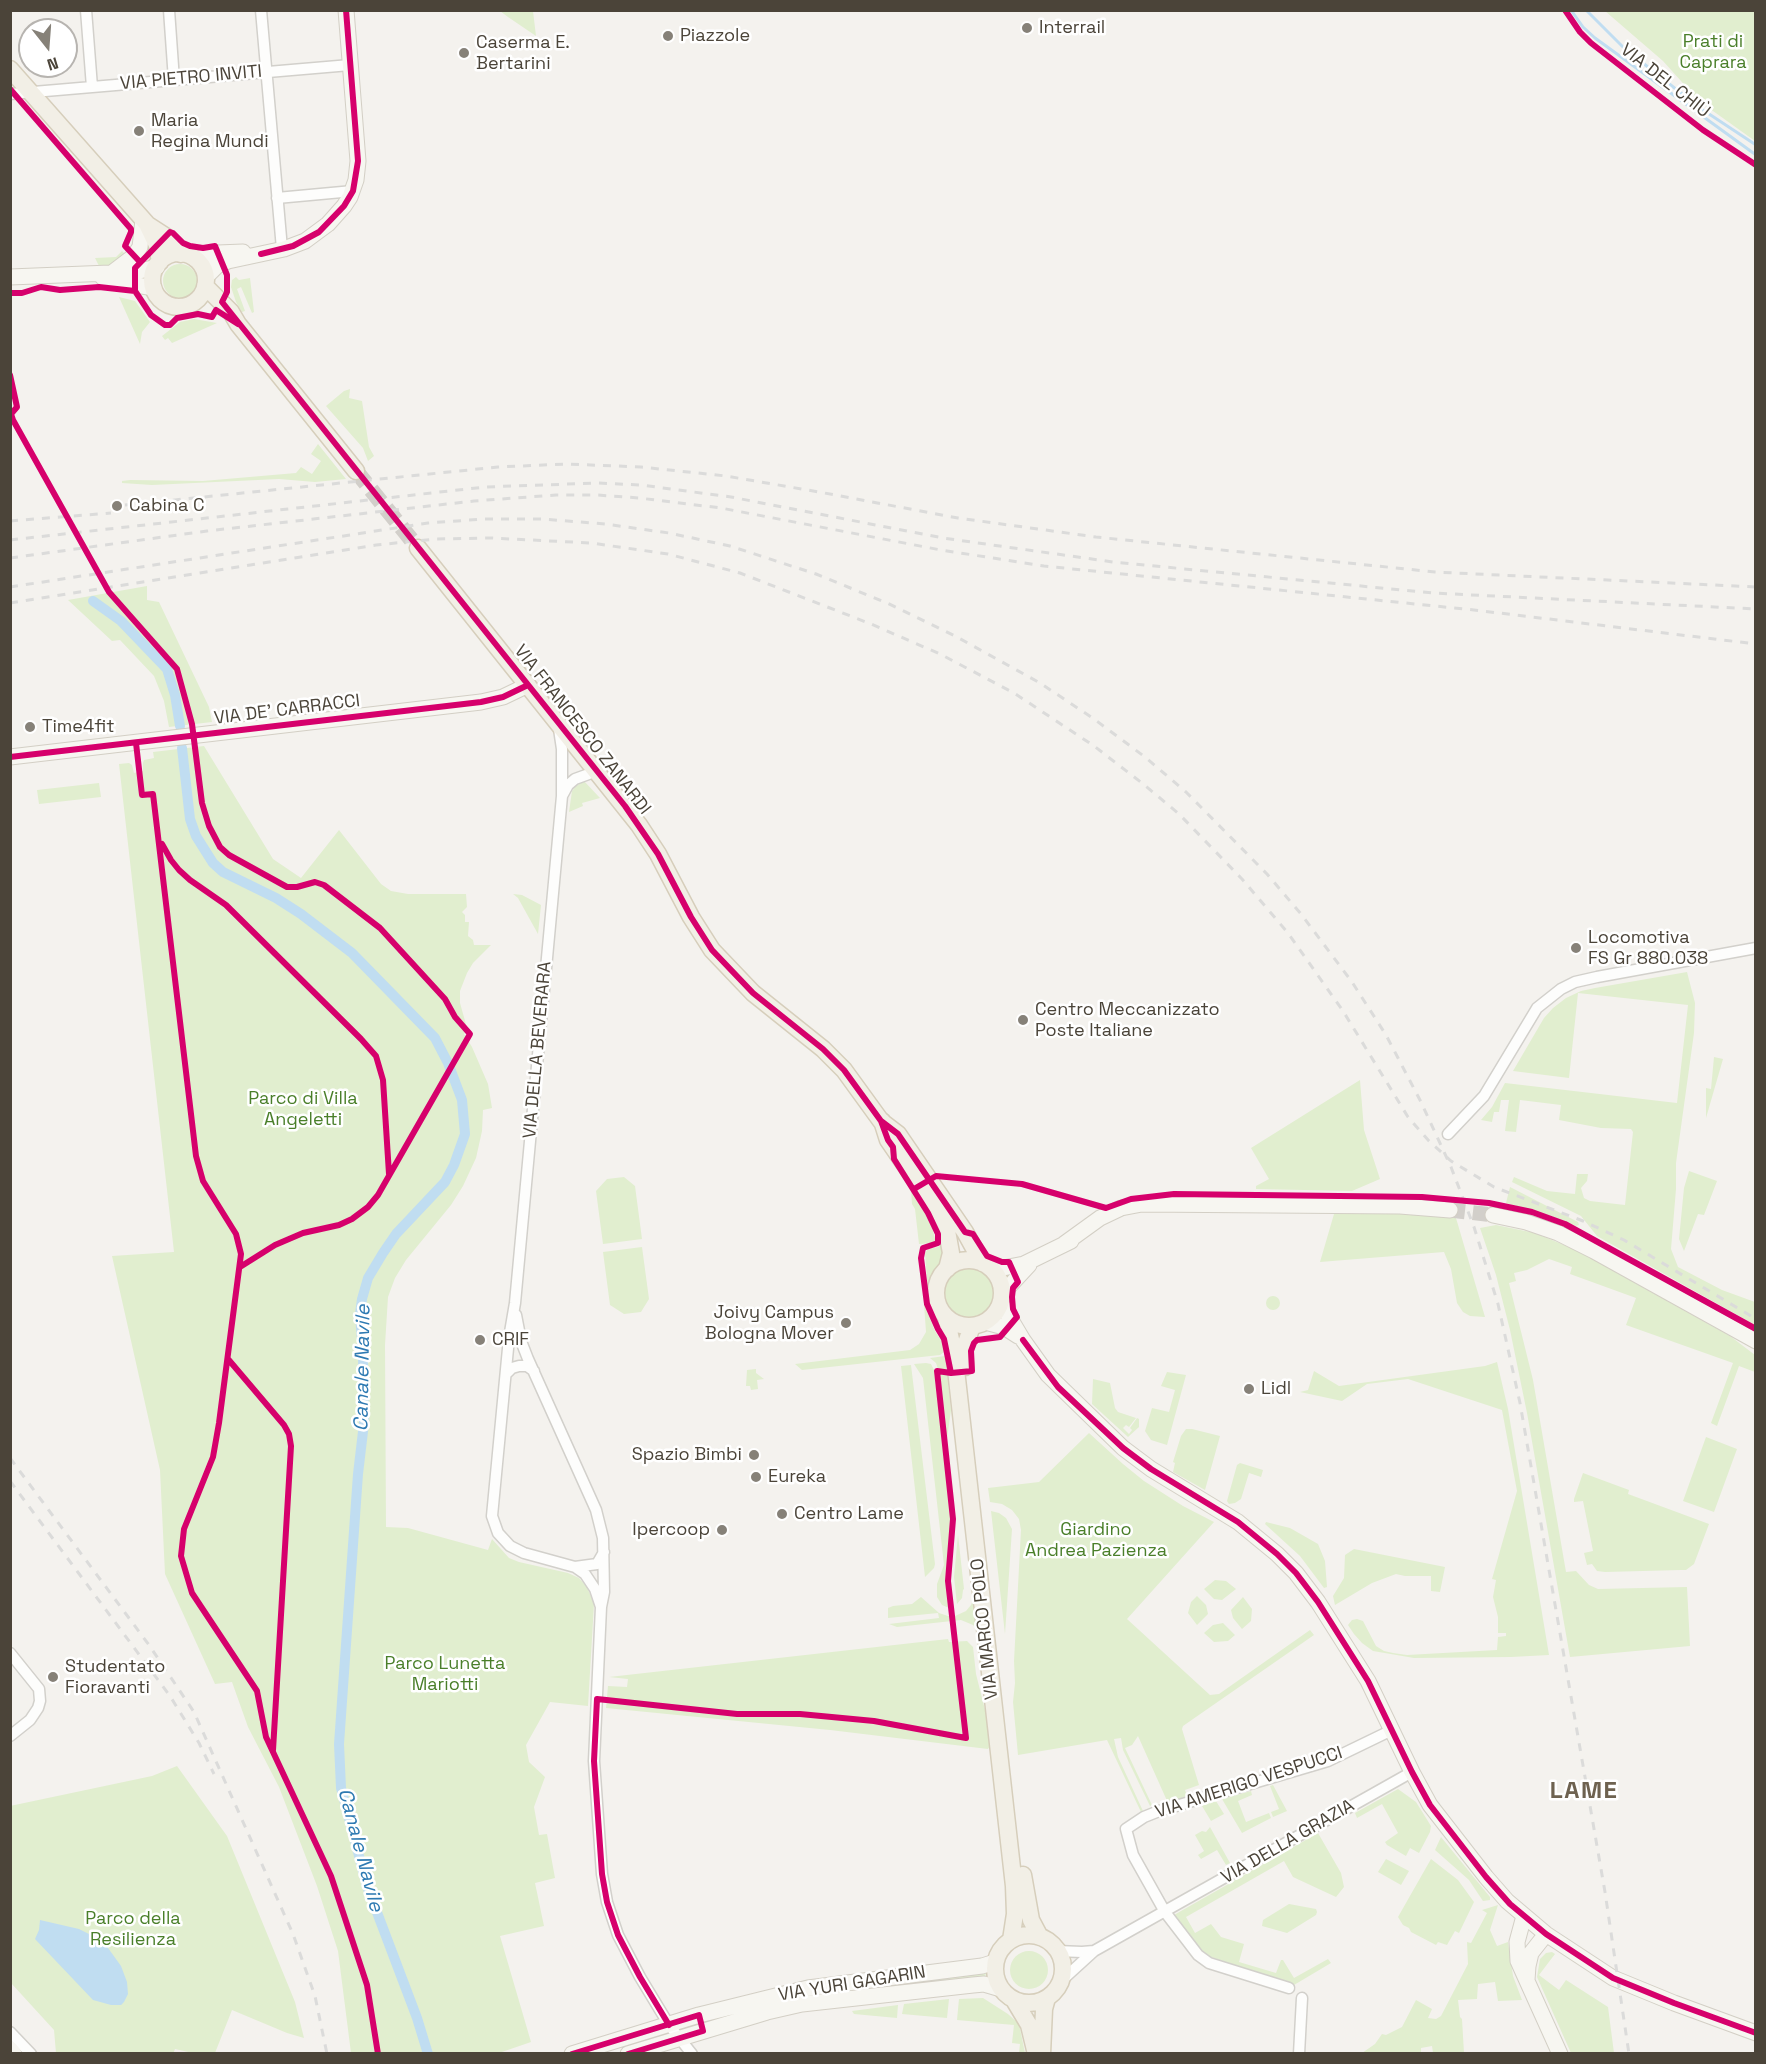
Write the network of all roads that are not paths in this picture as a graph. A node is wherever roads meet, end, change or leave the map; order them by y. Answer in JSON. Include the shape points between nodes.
{"nodes":[{"id":1,"x":86,"y":10,"type":"edge"},
{"id":2,"x":169,"y":10,"type":"edge"},
{"id":3,"x":261,"y":10,"type":"edge"},
{"id":4,"x":346,"y":10,"type":"edge"},
{"id":5,"x":350,"y":65,"type":"junction"},
{"id":6,"x":10,"y":69,"type":"edge"},
{"id":7,"x":266,"y":72,"type":"junction"},
{"id":8,"x":174,"y":80,"type":"junction"},
{"id":9,"x":92,"y":87,"type":"junction"},
{"id":10,"x":31,"y":93,"type":"junction"},
{"id":11,"x":10,"y":94,"type":"edge"},
{"id":12,"x":352,"y":191,"type":"junction"},
{"id":13,"x":277,"y":198,"type":"junction"},
{"id":14,"x":145,"y":222,"type":"junction"},
{"id":15,"x":282,"y":249,"type":"junction"},
{"id":16,"x":261,"y":254,"type":"junction"},
{"id":17,"x":188,"y":257,"type":"junction"},
{"id":18,"x":158,"y":264,"type":"junction"},
{"id":19,"x":113,"y":272,"type":"junction"},
{"id":20,"x":97,"y":275,"type":"junction"},
{"id":21,"x":10,"y":277,"type":"edge"},
{"id":22,"x":206,"y":282,"type":"junction"},
{"id":23,"x":154,"y":288,"type":"junction"},
{"id":24,"x":192,"y":304,"type":"junction"},
{"id":25,"x":238,"y":324,"type":"junction"},
{"id":26,"x":356,"y":471,"type":"tunnel mouth"},
{"id":27,"x":418,"y":548,"type":"tunnel mouth"},
{"id":28,"x":528,"y":685,"type":"junction"},
{"id":29,"x":557,"y":722,"type":"junction"},
{"id":30,"x":10,"y":757,"type":"edge"},
{"id":31,"x":597,"y":771,"type":"junction"},
{"id":32,"x":562,"y":796,"type":"junction"},
{"id":33,"x":1755,"y":948,"type":"edge"},
{"id":34,"x":881,"y":1121,"type":"junction"},
{"id":35,"x":1448,"y":1134,"type":"dead end"},
{"id":36,"x":1450,"y":1210,"type":"tunnel mouth"},
{"id":37,"x":1493,"y":1215,"type":"tunnel mouth"},
{"id":38,"x":1034,"y":1261,"type":"junction"},
{"id":39,"x":988,"y":1266,"type":"junction"},
{"id":40,"x":947,"y":1269,"type":"junction"},
{"id":41,"x":1002,"y":1298,"type":"junction"},
{"id":42,"x":514,"y":1303,"type":"junction"},
{"id":43,"x":946,"y":1318,"type":"junction"},
{"id":44,"x":979,"y":1324,"type":"junction"},
{"id":45,"x":1023,"y":1340,"type":"junction"},
{"id":46,"x":1755,"y":1341,"type":"edge"},
{"id":47,"x":534,"y":1371,"type":"junction"},
{"id":48,"x":507,"y":1373,"type":"junction"},
{"id":49,"x":604,"y":1552,"type":"junction"},
{"id":50,"x":575,"y":1567,"type":"junction"},
{"id":51,"x":601,"y":1607,"type":"junction"},
{"id":52,"x":10,"y":1653,"type":"edge"},
{"id":53,"x":1392,"y":1730,"type":"junction"},
{"id":54,"x":10,"y":1736,"type":"edge"},
{"id":55,"x":1412,"y":1772,"type":"junction"},
{"id":56,"x":1165,"y":1912,"type":"junction"},
{"id":57,"x":1524,"y":1916,"type":"junction"},
{"id":58,"x":1546,"y":1934,"type":"junction"},
{"id":59,"x":1040,"y":1937,"type":"junction"},
{"id":60,"x":1011,"y":1940,"type":"junction"},
{"id":61,"x":1094,"y":1950,"type":"junction"},
{"id":62,"x":1057,"y":1951,"type":"junction"},
{"id":63,"x":996,"y":1962,"type":"junction"},
{"id":64,"x":1060,"y":1982,"type":"junction"},
{"id":65,"x":1528,"y":1983,"type":"junction"},
{"id":66,"x":1290,"y":1988,"type":"dead end"},
{"id":67,"x":1001,"y":1989,"type":"junction"},
{"id":68,"x":1047,"y":1998,"type":"junction"},
{"id":69,"x":1302,"y":1998,"type":"dead end"},
{"id":70,"x":1014,"y":2000,"type":"junction"},
{"id":71,"x":669,"y":2025,"type":"junction"},
{"id":72,"x":10,"y":2032,"type":"edge"},
{"id":73,"x":1755,"y":2033,"type":"edge"},
{"id":74,"x":681,"y":2038,"type":"junction"},
{"id":75,"x":10,"y":2049,"type":"edge"},
{"id":76,"x":14,"y":2054,"type":"edge"},
{"id":77,"x":31,"y":2054,"type":"edge"},
{"id":78,"x":572,"y":2054,"type":"edge"},
{"id":79,"x":627,"y":2054,"type":"edge"},
{"id":80,"x":692,"y":2054,"type":"edge"},
{"id":81,"x":1036,"y":2054,"type":"edge"},
{"id":82,"x":1042,"y":2054,"type":"edge"},
{"id":83,"x":1299,"y":2054,"type":"edge"},
{"id":84,"x":1560,"y":2054,"type":"edge"}],
"edges":[{"from":1,"to":9,"type":"street"},
{"from":2,"to":8,"type":"street"},
{"from":3,"to":7,"type":"street"},
{"from":4,"to":5,"type":"main road"},
{"from":5,"to":7,"type":"street","name":"VIA PIETRO INVITI"},
{"from":5,"to":12,"type":"main road","via":[[358,161]]},
{"from":6,"to":10,"type":"main road"},
{"from":7,"to":8,"type":"street","name":"VIA PIETRO INVITI"},
{"from":7,"to":13,"type":"street"},
{"from":8,"to":9,"type":"street","name":"VIA PIETRO INVITI"},
{"from":9,"to":10,"type":"street","name":"VIA PIETRO INVITI"},
{"from":10,"to":11,"type":"street","name":"VIA PIETRO INVITI"},
{"from":10,"to":14,"type":"main road"},
{"from":12,"to":13,"type":"street"},
{"from":12,"to":15,"type":"main road","via":[[344,206],[319,232]]},
{"from":13,"to":15,"type":"street"},
{"from":14,"to":17,"type":"main road"},
{"from":14,"to":18,"type":"main road","via":[[157,244]]},
{"from":14,"to":19,"type":"main road","via":[[140,247]]},
{"from":15,"to":16,"type":"main road"},
{"from":16,"to":17,"type":"main road","via":[[227,251]]},
{"from":16,"to":22,"type":"main road","via":[[217,266]]},
{"from":17,"to":18,"type":"main road","via":[[169,256]]},
{"from":17,"to":22,"type":"main road","via":[[201,265]]},
{"from":18,"to":19,"type":"main road","via":[[135,272]]},
{"from":18,"to":23,"type":"main road"},
{"from":19,"to":20,"type":"main road"},
{"from":20,"to":21,"type":"main road"},
{"from":20,"to":23,"type":"main road"},
{"from":22,"to":24,"type":"main road","via":[[201,296]]},
{"from":22,"to":25,"type":"main road"},
{"from":23,"to":24,"type":"main road","via":[[166,304]]},
{"from":24,"to":25,"type":"main road","via":[[216,310]]},
{"from":25,"to":26,"type":"main road"},
{"from":27,"to":28,"type":"main road","name":"VIA FRANCESCO ZANARDI"},
{"from":28,"to":29,"type":"main road","name":"VIA FRANCESCO ZANARDI"},
{"from":28,"to":30,"type":"main road","name":"VIA DE' CARRACCI","via":[[481,702]]},
{"from":29,"to":31,"type":"main road","name":"VIA FRANCESCO ZANARDI"},
{"from":29,"to":32,"type":"street","name":"VIA DELLA BEVERARA","via":[[562,749]]},
{"from":31,"to":32,"type":"street","via":[[575,779]]},
{"from":31,"to":34,"type":"main road","name":"VIA FRANCESCO ZANARDI","via":[[654,848],[712,950],[753,993],[844,1070]]},
{"from":32,"to":42,"type":"street","name":"VIA DELLA BEVERARA"},
{"from":33,"to":35,"type":"street","via":[[1597,977],[1561,989],[1537,1008],[1484,1096]]},
{"from":34,"to":39,"type":"main road","name":"VIA FRANCESCO ZANARDI","via":[[898,1134]]},
{"from":34,"to":40,"type":"main road","name":"VIA FRANCESCO ZANARDI","via":[[888,1140],[947,1231],[951,1253]]},
{"from":36,"to":38,"type":"main road","via":[[1162,1204],[1124,1215]]},
{"from":37,"to":46,"type":"main road","via":[[1558,1233]]},
{"from":38,"to":39,"type":"main road","via":[[1017,1267]]},
{"from":38,"to":41,"type":"main road","via":[[1011,1282]]},
{"from":39,"to":40,"type":"main road","via":[[972,1260]]},
{"from":39,"to":41,"type":"main road","via":[[1000,1282]]},
{"from":40,"to":43,"type":"main road","via":[[936,1291]]},
{"from":41,"to":44,"type":"main road","via":[[995,1314]]},
{"from":41,"to":45,"type":"main road"},
{"from":42,"to":47,"type":"street","name":"VIA DELLA BEVERARA","via":[[521,1341]]},
{"from":42,"to":48,"type":"street","name":"VIA DELLA BEVERARA"},
{"from":43,"to":44,"type":"main road","via":[[961,1326]]},
{"from":43,"to":60,"type":"main road","name":"VIA MARCO POLO","via":[[954,1352],[1014,1886]]},
{"from":44,"to":45,"type":"main road","via":[[1005,1327]]},
{"from":44,"to":59,"type":"main road","name":"VIA MARCO POLO","via":[[965,1343],[964,1352],[1024,1885],[1031,1920]]},
{"from":45,"to":53,"type":"main road","via":[[1054,1382],[1123,1448],[1230,1517],[1290,1567],[1359,1666]]},
{"from":47,"to":48,"type":"street","via":[[519,1366]]},
{"from":47,"to":49,"type":"street","name":"VIA DELLA BEVERARA","via":[[596,1510]]},
{"from":48,"to":50,"type":"street","name":"VIA DELLA BEVERARA","via":[[494,1524],[510,1546]]},
{"from":49,"to":50,"type":"street","via":[[597,1564]]},
{"from":49,"to":51,"type":"street","name":"VIA DELLA BEVERARA"},
{"from":50,"to":51,"type":"street","name":"VIA DELLA BEVERARA","via":[[589,1580]]},
{"from":51,"to":71,"type":"street","name":"VIA DELLA BEVERARA","via":[[594,1761],[604,1888],[618,1935]]},
{"from":52,"to":54,"type":"street","via":[[39,1689],[40,1701],[30,1720]]},
{"from":53,"to":55,"type":"main road"},
{"from":53,"to":56,"type":"street","name":"VIA AMERIGO VESPUCCI","via":[[1320,1764],[1155,1812],[1127,1827],[1132,1855]]},
{"from":55,"to":56,"type":"street","name":"VIA DELLA GRAZIA"},
{"from":55,"to":57,"type":"main road","via":[[1430,1806],[1495,1888]]},
{"from":56,"to":61,"type":"street","name":"VIA DELLA GRAZIA"},
{"from":56,"to":66,"type":"street","via":[[1205,1961]]},
{"from":57,"to":58,"type":"main road"},
{"from":57,"to":65,"type":"main road","via":[[1517,1956]]},
{"from":58,"to":65,"type":"main road","via":[[1530,1956]]},
{"from":58,"to":73,"type":"main road","via":[[1619,1980]]},
{"from":59,"to":60,"type":"main road"},
{"from":59,"to":62,"type":"main road"},
{"from":60,"to":63,"type":"main road"},
{"from":61,"to":62,"type":"street","name":"VIA DELLA GRAZIA"},
{"from":61,"to":64,"type":"street","name":"VIA DELLA GRAZIA"},
{"from":62,"to":64,"type":"main road","via":[[1062,1965]]},
{"from":63,"to":67,"type":"main road"},
{"from":63,"to":71,"type":"main road","name":"VIA YURI GAGARIN","via":[[808,1988]]},
{"from":64,"to":68,"type":"main road"},
{"from":65,"to":84,"type":"main road"},
{"from":67,"to":70,"type":"main road"},
{"from":67,"to":74,"type":"main road","name":"VIA YURI GAGARIN","via":[[984,1984],[802,2004]]},
{"from":68,"to":70,"type":"main road","via":[[1031,2003]]},
{"from":68,"to":82,"type":"main road"},
{"from":69,"to":83,"type":"street"},
{"from":70,"to":81,"type":"main road","via":[[1029,2025]]},
{"from":71,"to":74,"type":"street","name":"VIA DELLA BEVERARA"},
{"from":71,"to":78,"type":"main road","name":"VIA YURI GAGARIN"},
{"from":72,"to":77,"type":"street"},
{"from":74,"to":79,"type":"main road","name":"VIA YURI GAGARIN"},
{"from":74,"to":80,"type":"street","name":"VIA DELLA BEVERARA"},
{"from":75,"to":76,"type":"main road"}]}
